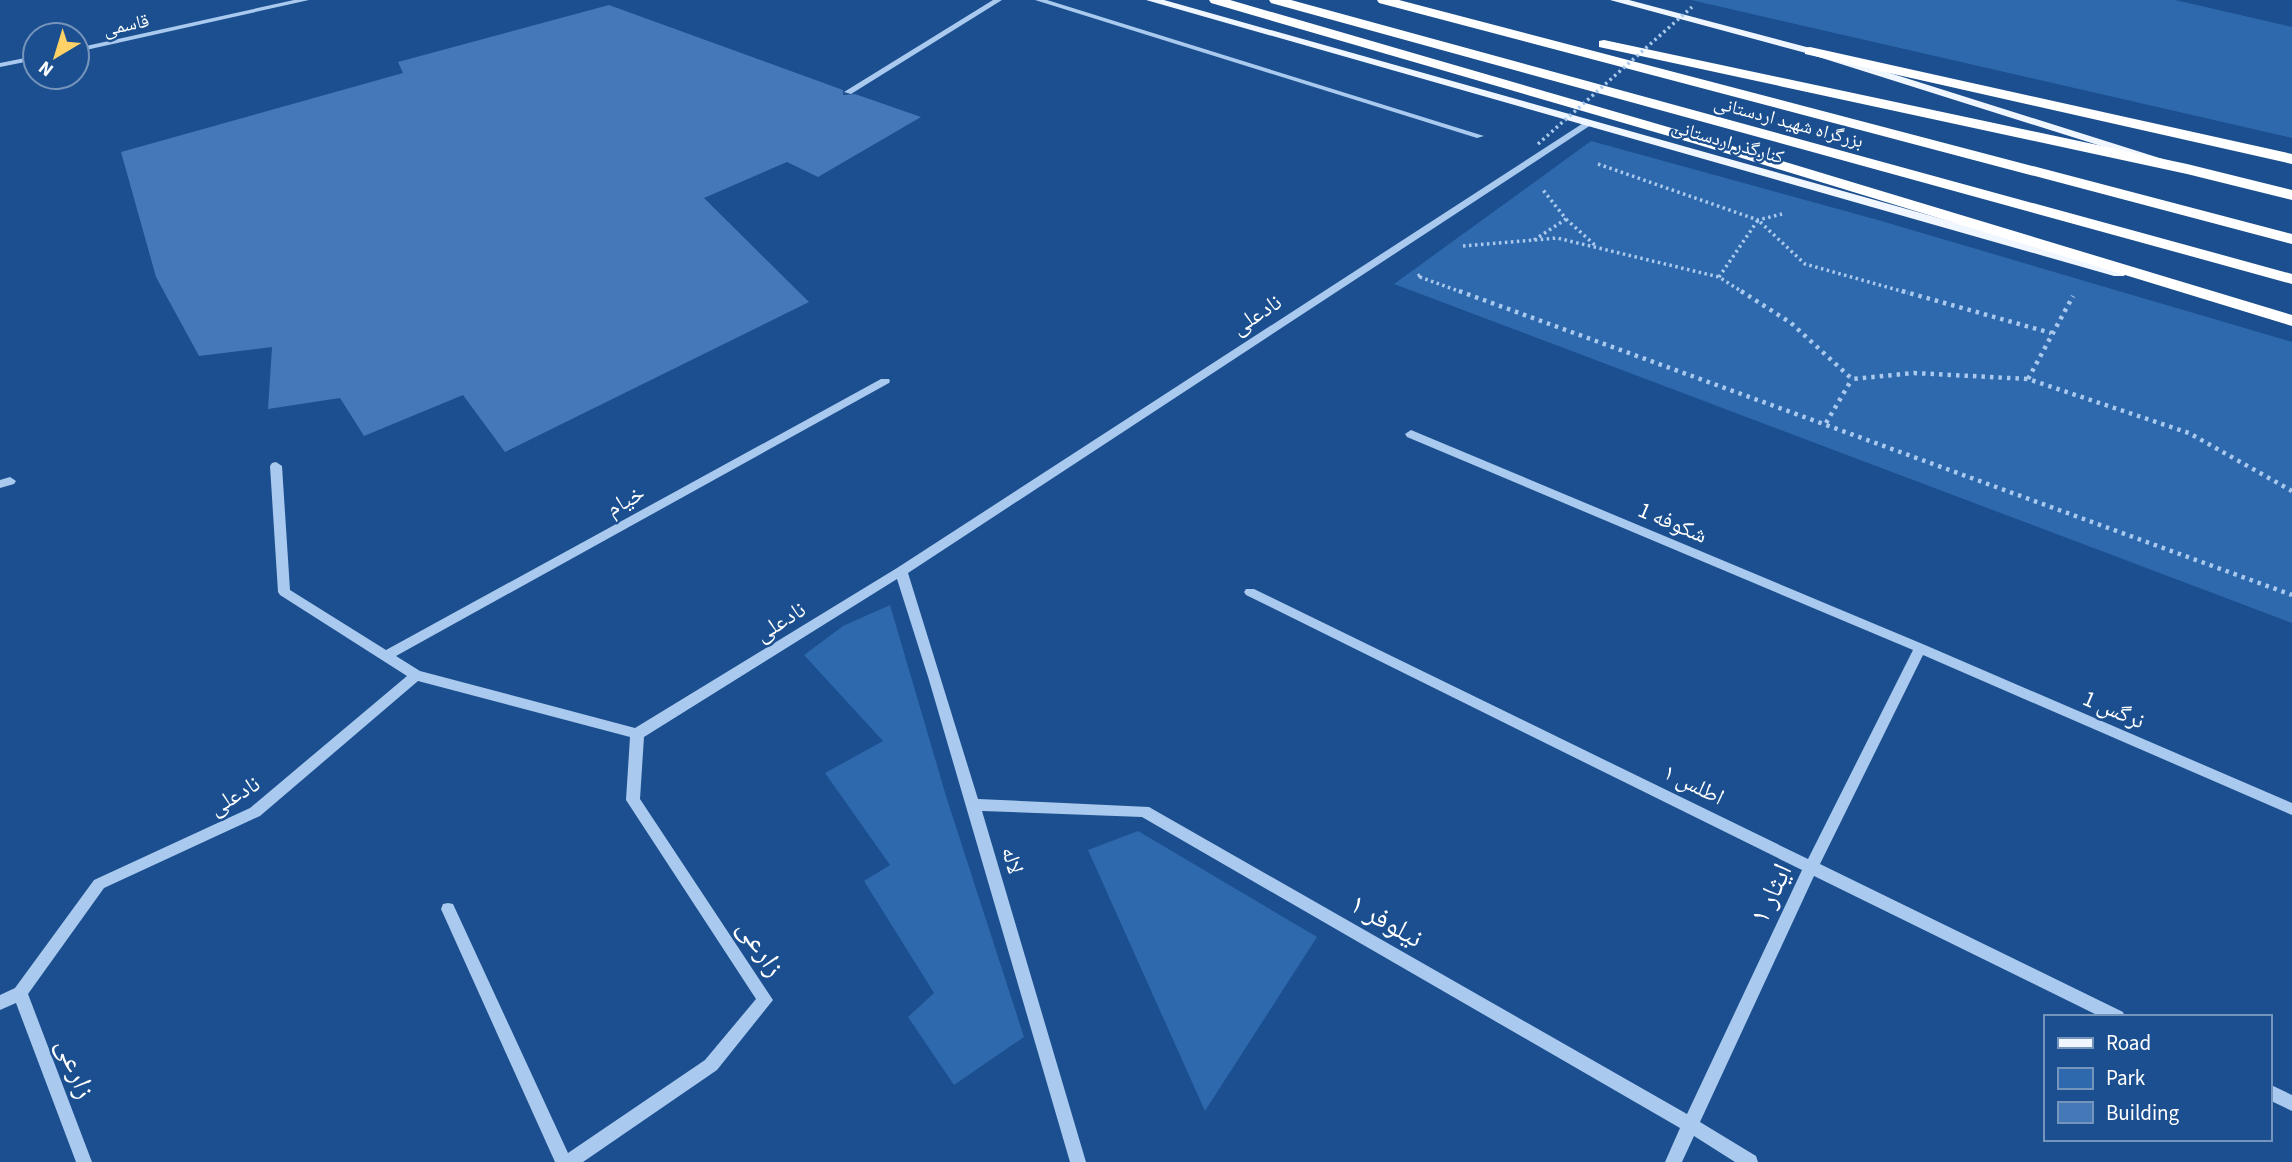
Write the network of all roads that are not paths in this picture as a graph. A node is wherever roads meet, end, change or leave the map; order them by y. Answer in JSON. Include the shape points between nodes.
{"nodes":[{"id":1,"x":305,"y":0,"type":"edge"},
{"id":2,"x":998,"y":0,"type":"edge"},
{"id":3,"x":1039,"y":0,"type":"edge"},
{"id":4,"x":1152,"y":0,"type":"edge"},
{"id":5,"x":1216,"y":0,"type":"edge"},
{"id":6,"x":1276,"y":0,"type":"edge"},
{"id":7,"x":1384,"y":0,"type":"edge"},
{"id":8,"x":1398,"y":0,"type":"edge"},
{"id":9,"x":1616,"y":0,"type":"edge"},
{"id":10,"x":91,"y":47,"type":"edge"},
{"id":11,"x":1810,"y":51,"type":"junction"},
{"id":12,"x":21,"y":61,"type":"edge"},
{"id":13,"x":0,"y":65,"type":"edge"},
{"id":14,"x":848,"y":92,"type":"dead end"},
{"id":15,"x":1588,"y":123,"type":"junction"},
{"id":16,"x":1480,"y":136,"type":"dead end"},
{"id":17,"x":2292,"y":159,"type":"edge"},
{"id":18,"x":2187,"y":169,"type":"junction"},
{"id":19,"x":2292,"y":195,"type":"edge"},
{"id":20,"x":2292,"y":239,"type":"edge"},
{"id":21,"x":2292,"y":279,"type":"edge"},
{"id":22,"x":2288,"y":320,"type":"edge"},
{"id":23,"x":885,"y":382,"type":"dead end"},
{"id":24,"x":1411,"y":434,"type":"dead end"},
{"id":25,"x":276,"y":466,"type":"dead end"},
{"id":26,"x":901,"y":571,"type":"junction"},
{"id":27,"x":1250,"y":592,"type":"dead end"},
{"id":28,"x":1920,"y":648,"type":"junction"},
{"id":29,"x":386,"y":656,"type":"junction"},
{"id":30,"x":416,"y":675,"type":"junction"},
{"id":31,"x":637,"y":734,"type":"junction"},
{"id":32,"x":973,"y":805,"type":"junction"},
{"id":33,"x":2292,"y":809,"type":"edge"},
{"id":34,"x":1811,"y":866,"type":"junction"},
{"id":35,"x":448,"y":909,"type":"dead end"},
{"id":36,"x":20,"y":993,"type":"junction"},
{"id":37,"x":0,"y":1003,"type":"edge"},
{"id":38,"x":2113,"y":1015,"type":"edge"},
{"id":39,"x":2271,"y":1092,"type":"edge"},
{"id":40,"x":2292,"y":1103,"type":"edge"},
{"id":41,"x":1691,"y":1125,"type":"junction"},
{"id":42,"x":84,"y":1162,"type":"edge"},
{"id":43,"x":567,"y":1162,"type":"edge"},
{"id":44,"x":1078,"y":1162,"type":"edge"},
{"id":45,"x":1673,"y":1162,"type":"edge"},
{"id":46,"x":1750,"y":1162,"type":"edge"}],
"edges":[{"from":1,"to":10,"type":"street","name":"قاسمی"},
{"from":2,"to":14,"type":"street"},
{"from":3,"to":16,"type":"street"},
{"from":4,"to":15,"type":"main road","name":"کنارگذر اردستانی"},
{"from":5,"to":22,"type":"highway","via":[[1701,141]]},
{"from":6,"to":21,"type":"highway","name":"بزرگراه شهید اردستانی"},
{"from":7,"to":20,"type":"highway","name":"بزرگراه شهید اردستانی"},
{"from":8,"to":18,"type":"highway"},
{"from":9,"to":11,"type":"main road"},
{"from":11,"to":17,"type":"highway"},
{"from":11,"to":18,"type":"main road"},
{"from":12,"to":13,"type":"street"},
{"from":15,"to":22,"type":"main road","name":"کنارگذر اردستانی"},
{"from":15,"to":26,"type":"street","name":"نادعلی"},
{"from":18,"to":19,"type":"highway"},
{"from":23,"to":29,"type":"street","name":"خیام"},
{"from":24,"to":28,"type":"street","name":"شکوفه 1"},
{"from":25,"to":29,"type":"street","via":[[284,592]]},
{"from":26,"to":31,"type":"street","name":"نادعلی"},
{"from":26,"to":32,"type":"street","name":"لاله"},
{"from":27,"to":34,"type":"street","name":"اطلس ۱"},
{"from":28,"to":33,"type":"street","name":"نرگس 1"},
{"from":28,"to":34,"type":"street","name":"ایثار ۱"},
{"from":29,"to":30,"type":"street"},
{"from":30,"to":31,"type":"street"},
{"from":30,"to":36,"type":"street","name":"نادعلی","via":[[256,812],[99,884]]},
{"from":31,"to":43,"type":"street","name":"زارعی","via":[[633,800],[765,1000],[712,1065]]},
{"from":32,"to":41,"type":"street","name":"نیلوفر ۱","via":[[1144,811]]},
{"from":32,"to":44,"type":"street","name":"لاله"},
{"from":34,"to":38,"type":"street","name":"اطلس ۱"},
{"from":34,"to":41,"type":"street","name":"ایثار ۱"},
{"from":35,"to":43,"type":"street"},
{"from":36,"to":37,"type":"street","name":"نادعلی"},
{"from":36,"to":42,"type":"street","name":"زارعی"},
{"from":39,"to":40,"type":"street"},
{"from":41,"to":45,"type":"street","name":"ایثار ۱"},
{"from":41,"to":46,"type":"street","name":"نیلوفر ۱"}]}
